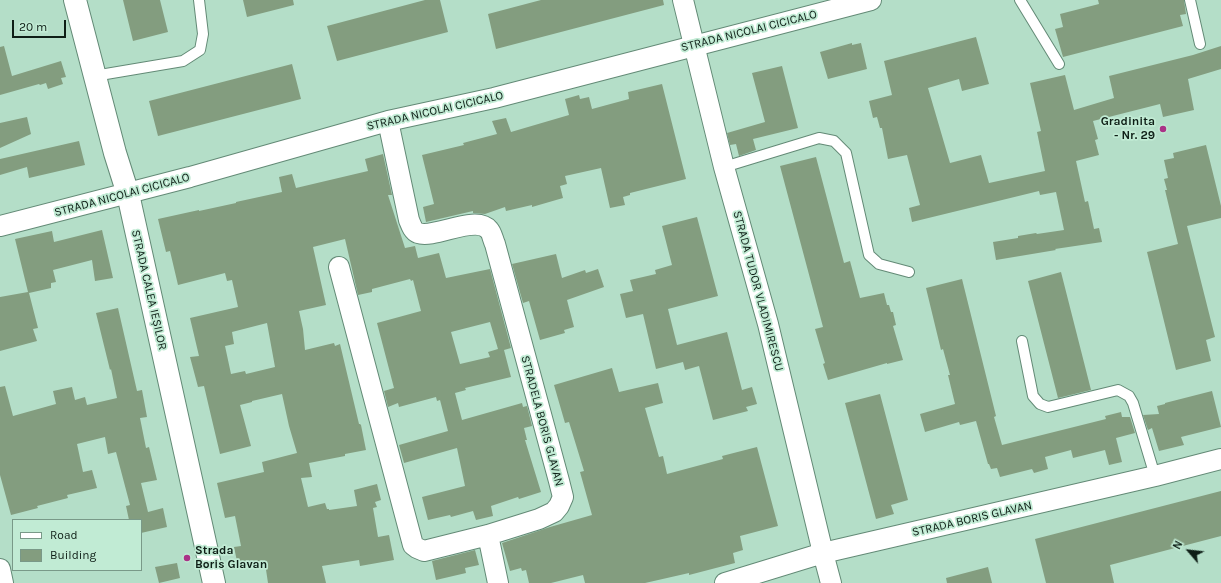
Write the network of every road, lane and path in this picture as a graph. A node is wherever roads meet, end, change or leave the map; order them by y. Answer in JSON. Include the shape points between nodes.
{"nodes":[{"id":1,"x":75,"y":0,"type":"edge"},
{"id":2,"x":199,"y":0,"type":"edge"},
{"id":3,"x":683,"y":0,"type":"edge"},
{"id":4,"x":871,"y":0,"type":"edge"},
{"id":5,"x":1020,"y":0,"type":"edge"},
{"id":6,"x":1190,"y":0,"type":"edge"},
{"id":7,"x":1200,"y":44,"type":"dead end"},
{"id":8,"x":695,"y":45,"type":"junction"},
{"id":9,"x":1059,"y":64,"type":"dead end"},
{"id":10,"x":94,"y":76,"type":"junction"},
{"id":11,"x":388,"y":121,"type":"junction"},
{"id":12,"x":724,"y":167,"type":"junction"},
{"id":13,"x":128,"y":194,"type":"junction"},
{"id":14,"x":0,"y":226,"type":"edge"},
{"id":15,"x":339,"y":267,"type":"dead end"},
{"id":16,"x":909,"y":272,"type":"dead end"},
{"id":17,"x":1022,"y":341,"type":"dead end"},
{"id":18,"x":1221,"y":459,"type":"edge"},
{"id":19,"x":1155,"y":476,"type":"junction"},
{"id":20,"x":488,"y":535,"type":"junction"},
{"id":21,"x":823,"y":553,"type":"junction"},
{"id":22,"x":0,"y":569,"type":"edge"},
{"id":23,"x":3,"y":583,"type":"edge"},
{"id":24,"x":214,"y":583,"type":"edge"},
{"id":25,"x":498,"y":583,"type":"edge"},
{"id":26,"x":725,"y":583,"type":"edge"},
{"id":27,"x":831,"y":583,"type":"edge"}],
"edges":[{"from":1,"to":10,"type":"street","name":"STRADA CALEA IEȘILOR"},
{"from":2,"to":10,"type":"lane","via":[[203,34],[200,50],[183,61]]},
{"from":3,"to":8,"type":"street","name":"STRADA TUDOR VLADIMIRESCU"},
{"from":4,"to":8,"type":"street","name":"STRADA NICOLAI CICICALO"},
{"from":5,"to":9,"type":"lane"},
{"from":6,"to":7,"type":"lane"},
{"from":8,"to":11,"type":"street","name":"STRADA NICOLAI CICICALO","via":[[494,98]]},
{"from":8,"to":12,"type":"street","name":"STRADA TUDOR VLADIMIRESCU"},
{"from":10,"to":13,"type":"street","name":"STRADA CALEA IEȘILOR"},
{"from":11,"to":13,"type":"street","name":"STRADA NICOLAI CICICALO"},
{"from":11,"to":20,"type":"street","name":"STRADELA BORIS GLAVAN","via":[[409,220],[414,229],[427,234],[473,224],[482,225],[489,230],[495,244],[559,481],[562,497],[554,512]]},
{"from":12,"to":16,"type":"lane","via":[[819,138],[834,141],[846,153],[869,254],[879,264]]},
{"from":12,"to":21,"type":"street","name":"STRADA TUDOR VLADIMIRESCU","via":[[768,324]]},
{"from":13,"to":14,"type":"street","name":"STRADA NICOLAI CICICALO"},
{"from":13,"to":24,"type":"street","name":"STRADA CALEA IEȘILOR"},
{"from":15,"to":20,"type":"street","name":"STRADELA BORIS GLAVAN","via":[[413,545],[424,551]]},
{"from":17,"to":19,"type":"lane","via":[[1033,396],[1040,404],[1048,407],[1118,390],[1129,396]]},
{"from":18,"to":19,"type":"street","name":"STRADA BORIS GLAVAN"},
{"from":19,"to":21,"type":"street","name":"STRADA BORIS GLAVAN"},
{"from":20,"to":25,"type":"street"},
{"from":21,"to":26,"type":"street","name":"STRADA BORIS GLAVAN"},
{"from":21,"to":27,"type":"street","name":"STRADA TUDOR VLADIMIRESCU"},
{"from":22,"to":23,"type":"street"}]}
